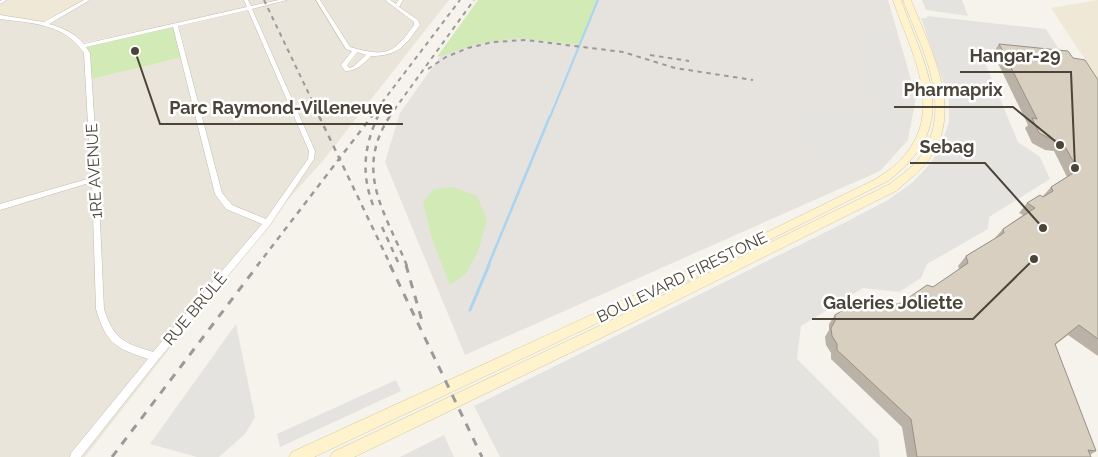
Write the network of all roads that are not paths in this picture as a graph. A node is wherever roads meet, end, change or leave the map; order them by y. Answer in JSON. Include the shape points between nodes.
{"nodes":[{"id":1,"x":5,"y":0,"type":"edge"},
{"id":2,"x":88,"y":0,"type":"edge"},
{"id":3,"x":246,"y":0,"type":"edge"},
{"id":4,"x":285,"y":0,"type":"edge"},
{"id":5,"x":318,"y":0,"type":"edge"},
{"id":6,"x":387,"y":0,"type":"edge"},
{"id":7,"x":401,"y":0,"type":"edge"},
{"id":8,"x":897,"y":0,"type":"edge"},
{"id":9,"x":908,"y":0,"type":"edge"},
{"id":10,"x":0,"y":3,"type":"edge"},
{"id":11,"x":396,"y":7,"type":"junction"},
{"id":12,"x":250,"y":9,"type":"junction"},
{"id":13,"x":0,"y":18,"type":"edge"},
{"id":14,"x":45,"y":24,"type":"junction"},
{"id":15,"x":175,"y":26,"type":"junction"},
{"id":16,"x":84,"y":46,"type":"junction"},
{"id":17,"x":356,"y":51,"type":"junction"},
{"id":18,"x":370,"y":54,"type":"junction"},
{"id":19,"x":95,"y":179,"type":"junction"},
{"id":20,"x":0,"y":207,"type":"edge"},
{"id":21,"x":268,"y":223,"type":"junction"},
{"id":22,"x":155,"y":357,"type":"junction"},
{"id":23,"x":75,"y":457,"type":"edge"},
{"id":24,"x":297,"y":457,"type":"edge"},
{"id":25,"x":338,"y":457,"type":"edge"}],
"edges":[{"from":1,"to":10,"type":"street"},
{"from":2,"to":14,"type":"street"},
{"from":3,"to":12,"type":"street"},
{"from":4,"to":12,"type":"street"},
{"from":5,"to":17,"type":"street","via":[[344,44]]},
{"from":6,"to":11,"type":"street"},
{"from":7,"to":11,"type":"street"},
{"from":8,"to":24,"type":"main road","name":"BOULEVARD FIRESTONE","via":[[928,86],[929,111],[914,151],[880,182],[679,280]]},
{"from":9,"to":25,"type":"main road","name":"BOULEVARD FIRESTONE","via":[[941,92],[942,110],[937,131],[923,160],[892,188]]},
{"from":11,"to":18,"type":"street","via":[[417,25],[396,51]]},
{"from":12,"to":15,"type":"street"},
{"from":12,"to":21,"type":"street","name":"RUE BRÛLÉ","via":[[312,151],[312,160]]},
{"from":13,"to":14,"type":"street"},
{"from":14,"to":16,"type":"street","via":[[76,37]]},
{"from":15,"to":16,"type":"street"},
{"from":15,"to":21,"type":"street","via":[[219,194],[229,207]]},
{"from":16,"to":19,"type":"street","name":"1RE AVENUE"},
{"from":17,"to":18,"type":"street"},
{"from":17,"to":18,"type":"street","via":[[344,65],[347,70],[355,68]]},
{"from":19,"to":20,"type":"street"},
{"from":19,"to":22,"type":"street","name":"1RE AVENUE","via":[[100,309],[104,325],[109,334],[124,346]]},
{"from":21,"to":22,"type":"street","name":"RUE BRÛLÉ"},
{"from":22,"to":23,"type":"street","name":"RUE BRÛLÉ"}]}
